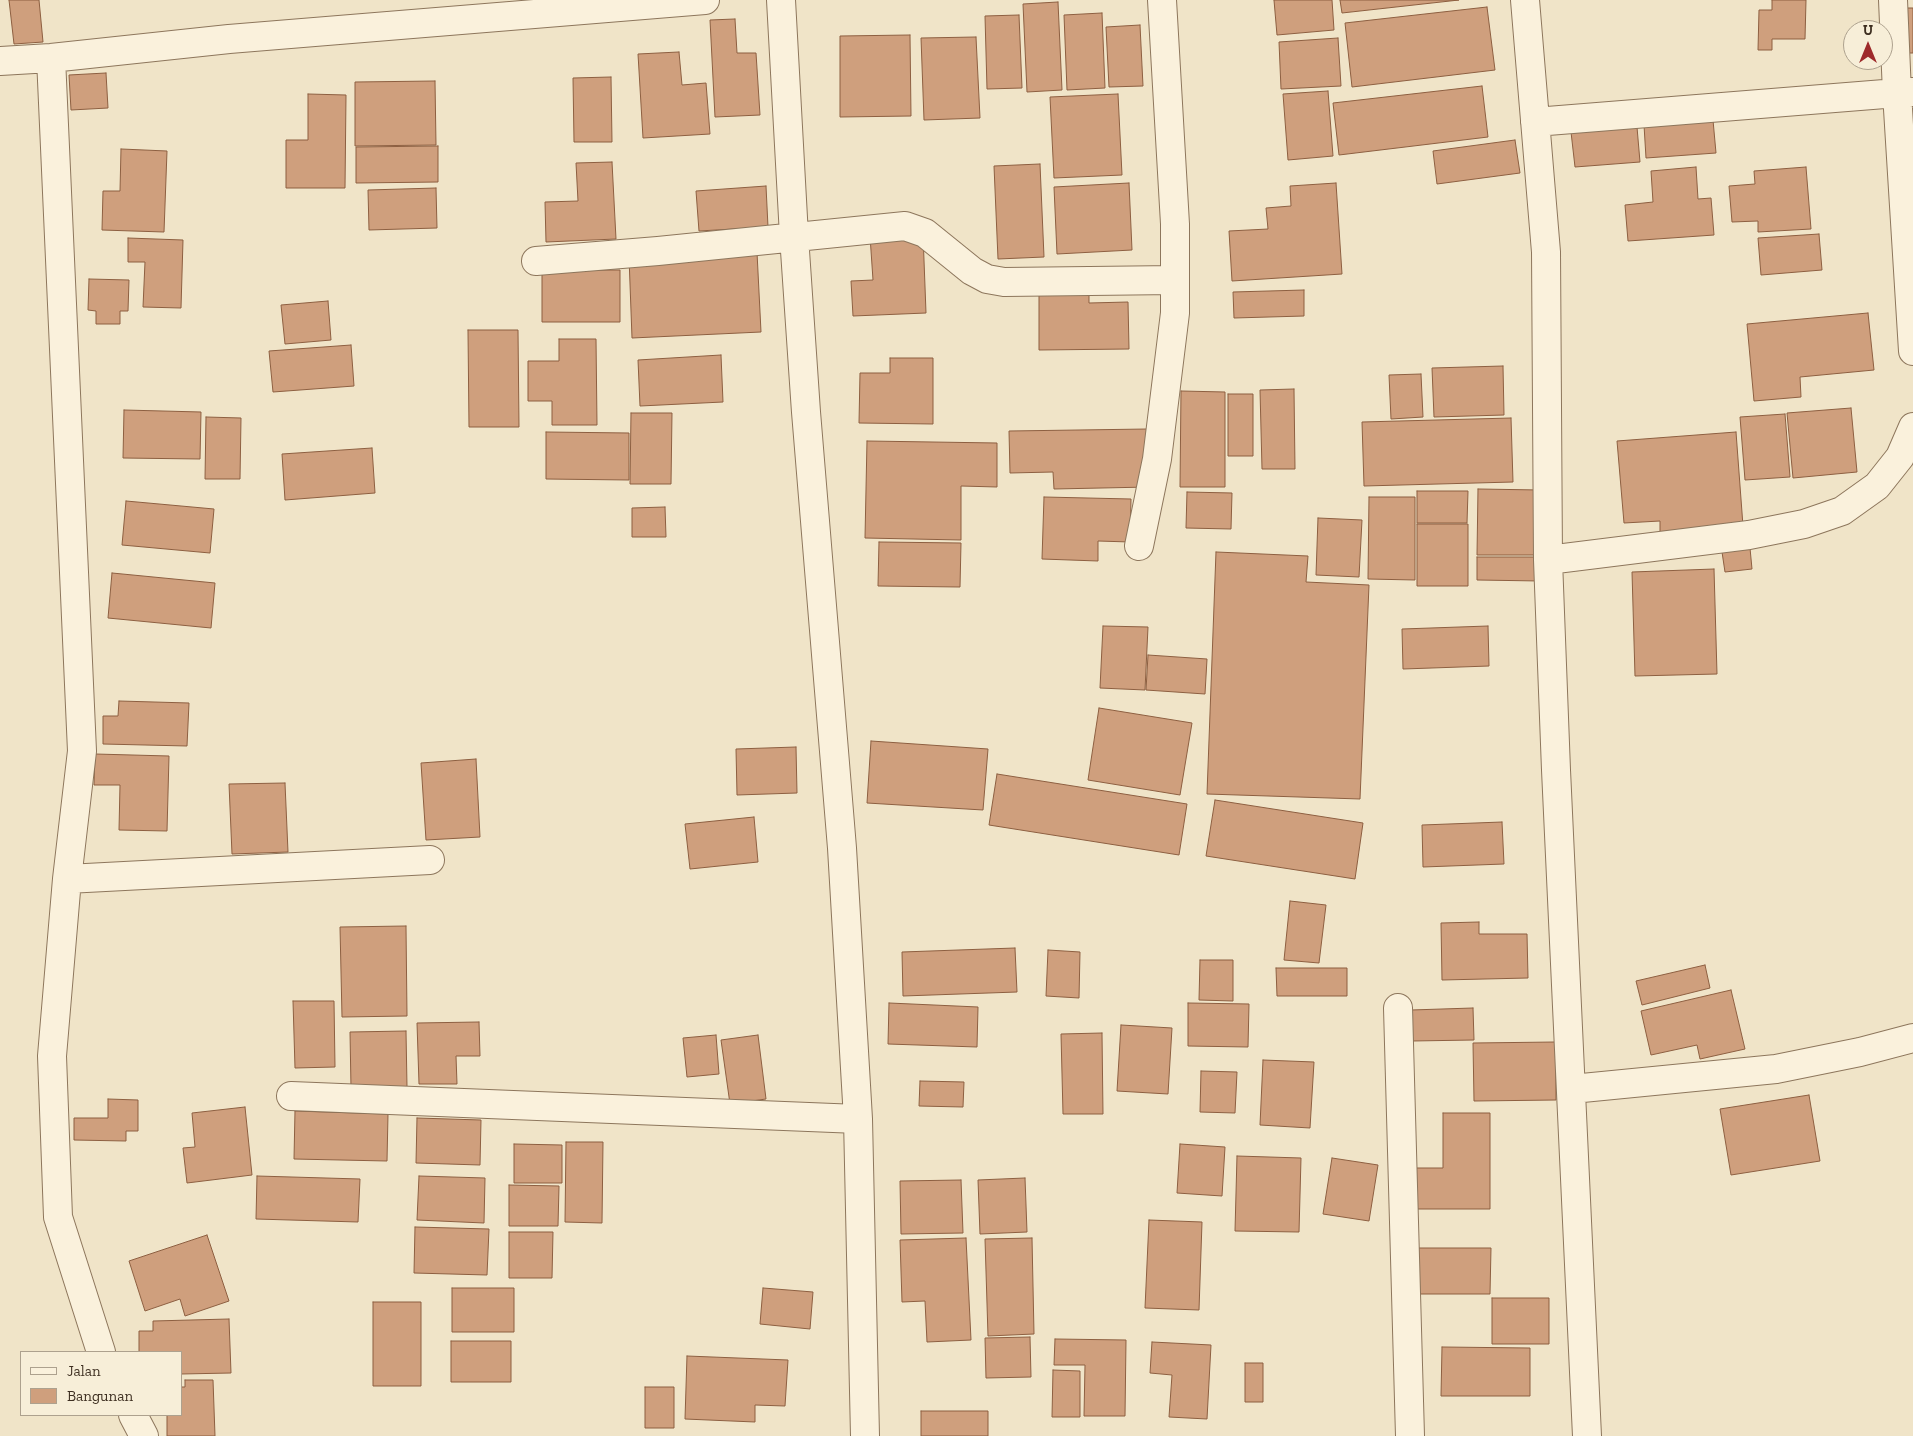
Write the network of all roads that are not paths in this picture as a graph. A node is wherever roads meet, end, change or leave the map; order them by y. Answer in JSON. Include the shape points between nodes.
{"nodes":[{"id":1,"x":705,"y":0,"type":"edge"},
{"id":2,"x":781,"y":0,"type":"edge"},
{"id":3,"x":1162,"y":0,"type":"edge"},
{"id":4,"x":1525,"y":0,"type":"edge"},
{"id":5,"x":1893,"y":0,"type":"edge"},
{"id":6,"x":51,"y":58,"type":"junction"},
{"id":7,"x":0,"y":61,"type":"edge"},
{"id":8,"x":1905,"y":93,"type":"edge"},
{"id":9,"x":1535,"y":122,"type":"junction"},
{"id":10,"x":794,"y":236,"type":"junction"},
{"id":11,"x":536,"y":261,"type":"dead end"},
{"id":12,"x":1175,"y":280,"type":"junction"},
{"id":13,"x":1913,"y":351,"type":"edge"},
{"id":14,"x":1913,"y":427,"type":"edge"},
{"id":15,"x":1139,"y":546,"type":"dead end"},
{"id":16,"x":1548,"y":560,"type":"junction"},
{"id":17,"x":430,"y":860,"type":"dead end"},
{"id":18,"x":67,"y":879,"type":"junction"},
{"id":19,"x":1398,"y":1008,"type":"dead end"},
{"id":20,"x":1913,"y":1038,"type":"edge"},
{"id":21,"x":1572,"y":1089,"type":"junction"},
{"id":22,"x":291,"y":1096,"type":"dead end"},
{"id":23,"x":858,"y":1119,"type":"junction"},
{"id":24,"x":101,"y":1351,"type":"edge"},
{"id":25,"x":134,"y":1416,"type":"edge"},
{"id":26,"x":144,"y":1436,"type":"edge"},
{"id":27,"x":865,"y":1436,"type":"edge"},
{"id":28,"x":1410,"y":1436,"type":"edge"},
{"id":29,"x":1587,"y":1436,"type":"edge"}],
"edges":[{"from":1,"to":6,"type":"street","via":[[229,39]]},
{"from":2,"to":10,"type":"street"},
{"from":3,"to":12,"type":"street","via":[[1175,224]]},
{"from":4,"to":9,"type":"street"},
{"from":5,"to":8,"type":"street"},
{"from":6,"to":7,"type":"street"},
{"from":6,"to":18,"type":"street","via":[[82,752]]},
{"from":8,"to":9,"type":"street"},
{"from":8,"to":13,"type":"street"},
{"from":9,"to":16,"type":"street","via":[[1546,252]]},
{"from":10,"to":11,"type":"street"},
{"from":10,"to":12,"type":"street","via":[[905,226],[925,233],[972,271],[987,279],[1004,282]]},
{"from":10,"to":23,"type":"street","via":[[842,848]]},
{"from":12,"to":15,"type":"street","via":[[1175,313],[1157,459]]},
{"from":14,"to":16,"type":"street","via":[[1900,457],[1877,486],[1842,511],[1804,524],[1749,535]]},
{"from":16,"to":21,"type":"street"},
{"from":17,"to":18,"type":"street"},
{"from":18,"to":24,"type":"street","via":[[52,1056],[58,1216]]},
{"from":19,"to":28,"type":"street"},
{"from":20,"to":21,"type":"street","via":[[1776,1068]]},
{"from":21,"to":29,"type":"street"},
{"from":22,"to":23,"type":"street"},
{"from":23,"to":27,"type":"street"},
{"from":25,"to":26,"type":"street"}]}
